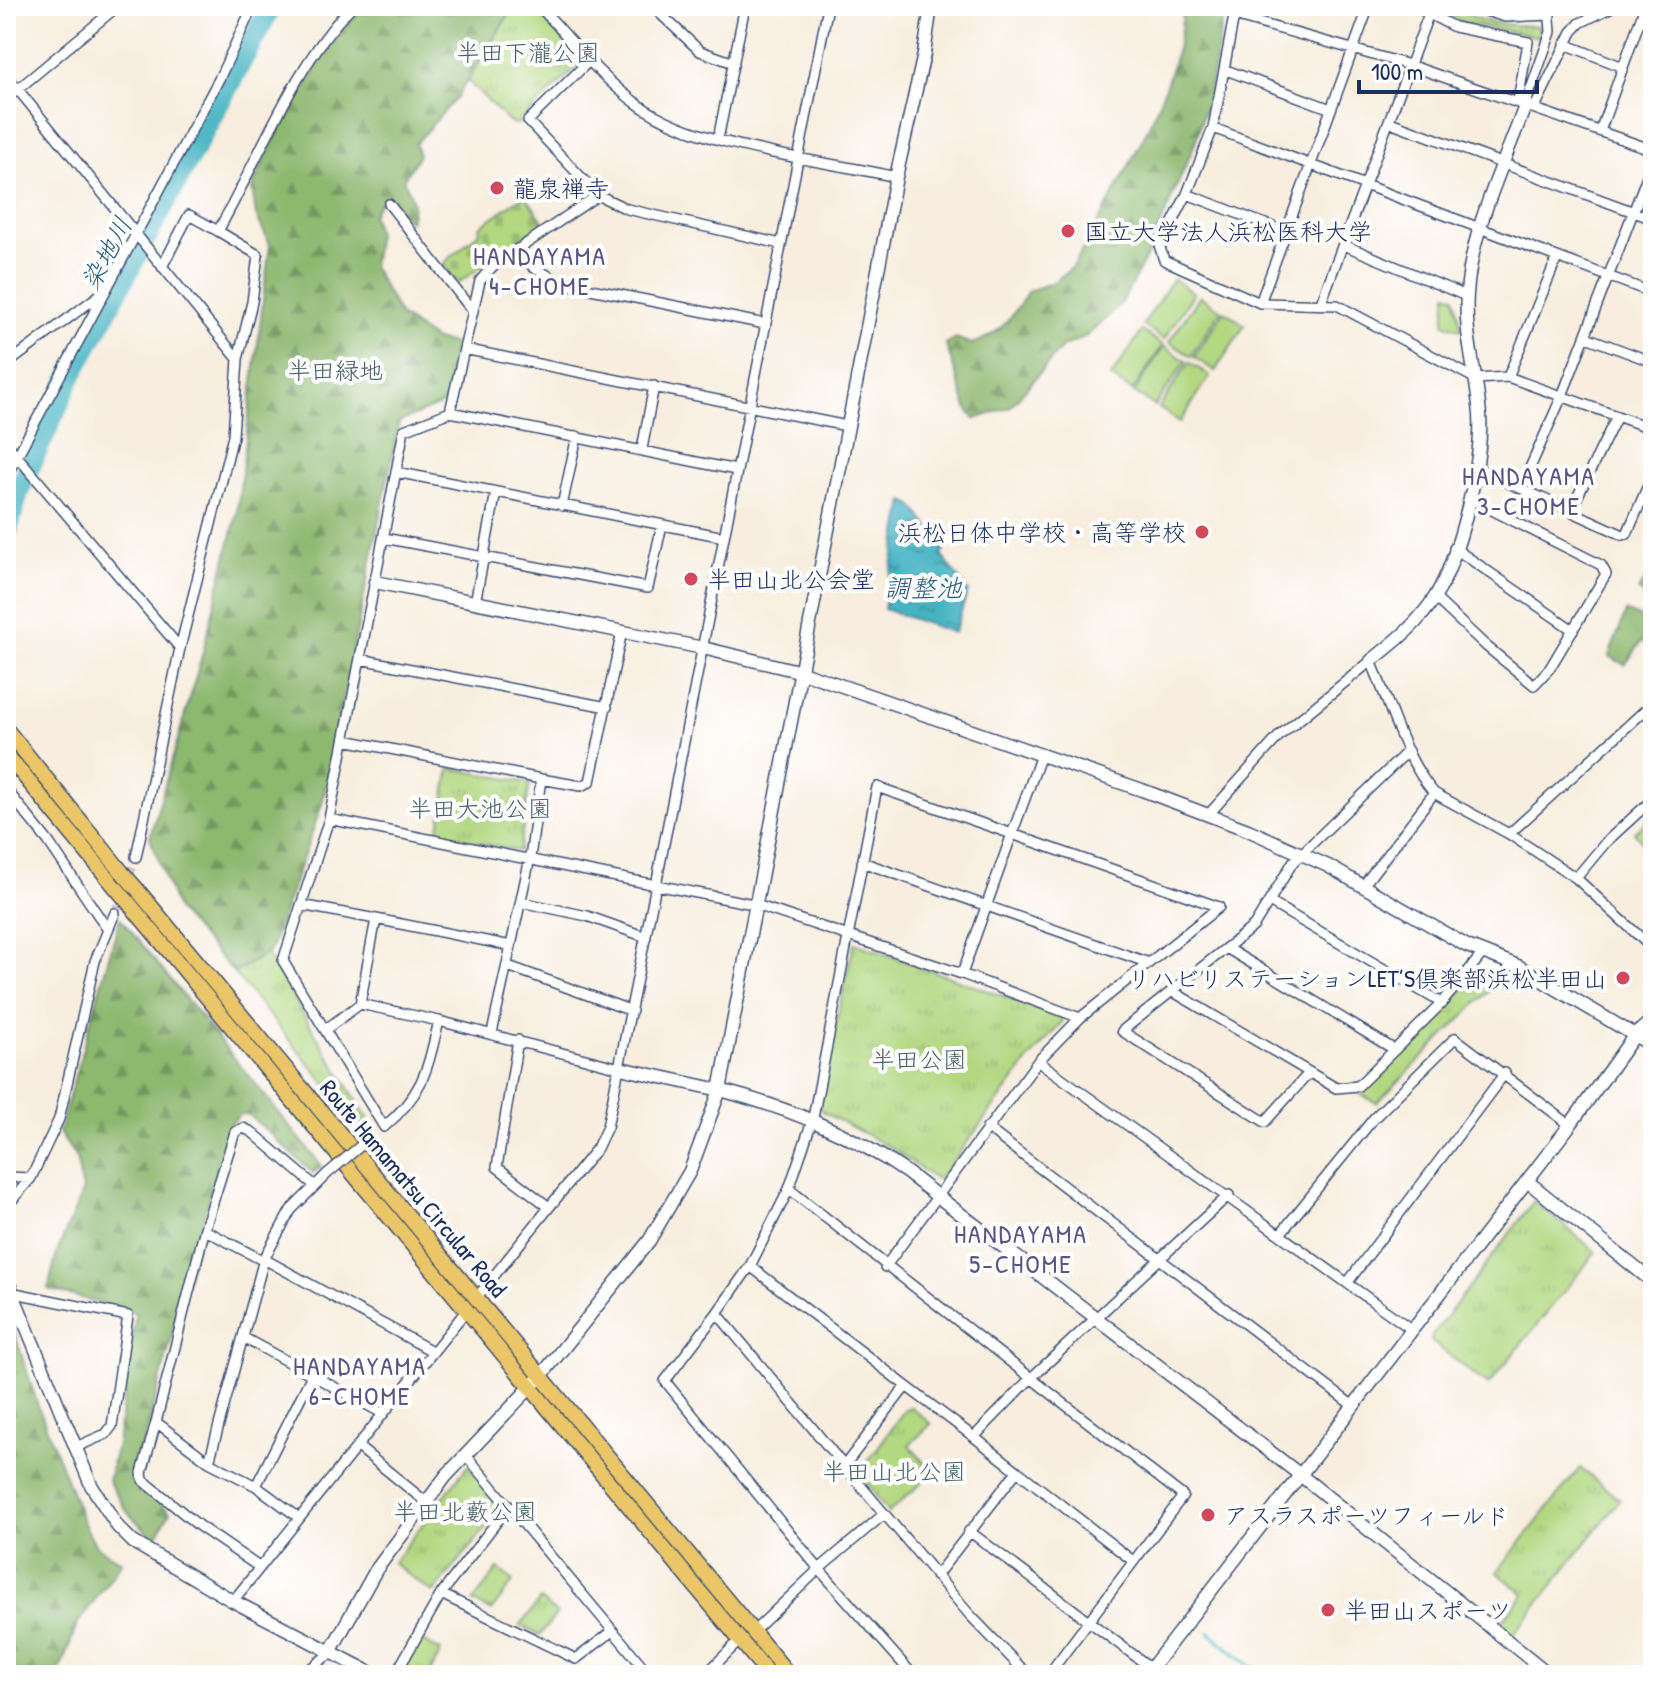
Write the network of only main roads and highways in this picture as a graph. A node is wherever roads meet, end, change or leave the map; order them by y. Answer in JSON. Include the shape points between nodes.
{"nodes":[{"id":1,"x":6,"y":729,"type":"edge"},
{"id":2,"x":6,"y":754,"type":"edge"},
{"id":3,"x":769,"y":1675,"type":"edge"},
{"id":4,"x":789,"y":1675,"type":"edge"}],
"edges":[{"from":1,"to":4,"type":"main road","name":"Route Hamamatsu Circular Road","bridge":true},
{"from":2,"to":3,"type":"main road","name":"Route Hamamatsu Circular Road","bridge":true}]}
